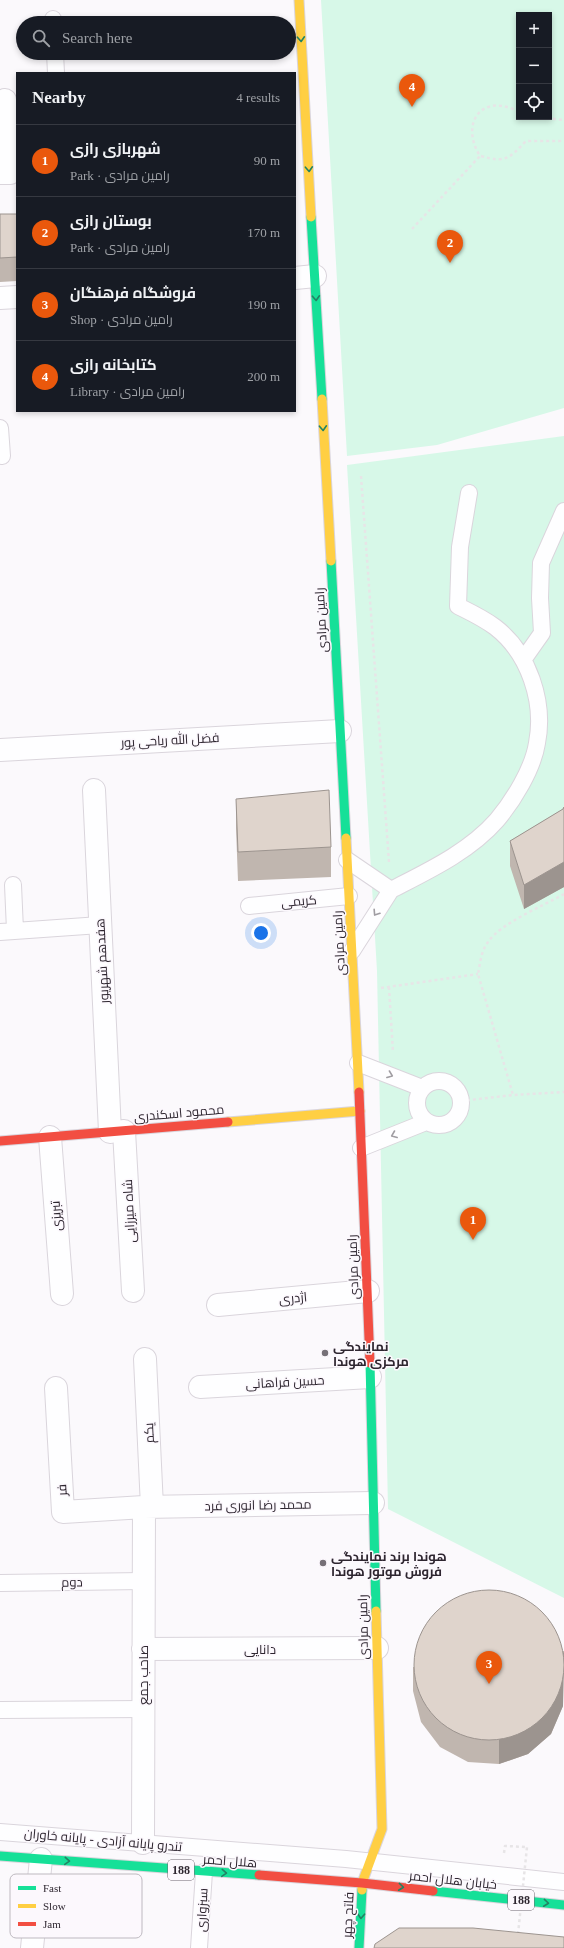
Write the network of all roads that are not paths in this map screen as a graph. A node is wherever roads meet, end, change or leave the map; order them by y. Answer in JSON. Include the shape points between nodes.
{"nodes":[{"id":1,"x":299,"y":0,"type":"edge"},
{"id":2,"x":55,"y":60,"type":"edge"},
{"id":3,"x":56,"y":72,"type":"edge"},
{"id":4,"x":299,"y":79,"type":"edge"},
{"id":5,"x":7,"y":100,"type":"edge"},
{"id":6,"x":0,"y":173,"type":"edge"},
{"id":7,"x":305,"y":277,"type":"edge"},
{"id":8,"x":16,"y":297,"type":"edge"},
{"id":9,"x":0,"y":298,"type":"edge"},
{"id":10,"x":0,"y":428,"type":"edge"},
{"id":11,"x":2,"y":456,"type":"dead end"},
{"id":12,"x":469,"y":493,"type":"dead end"},
{"id":13,"x":564,"y":511,"type":"edge"},
{"id":14,"x":523,"y":660,"type":"junction"},
{"id":15,"x":340,"y":731,"type":"junction"},
{"id":16,"x":0,"y":750,"type":"edge"},
{"id":17,"x":94,"y":790,"type":"dead end"},
{"id":18,"x":347,"y":860,"type":"junction"},
{"id":19,"x":13,"y":885,"type":"dead end"},
{"id":20,"x":391,"y":890,"type":"junction"},
{"id":21,"x":349,"y":896,"type":"junction"},
{"id":22,"x":249,"y":906,"type":"dead end"},
{"id":23,"x":100,"y":925,"type":"junction"},
{"id":24,"x":8,"y":931,"type":"edge"},
{"id":25,"x":352,"y":951,"type":"junction"},
{"id":26,"x":358,"y":1063,"type":"junction"},
{"id":27,"x":422,"y":1088,"type":"junction"},
{"id":28,"x":360,"y":1111,"type":"junction"},
{"id":29,"x":426,"y":1122,"type":"junction"},
{"id":30,"x":117,"y":1132,"type":"junction"},
{"id":31,"x":50,"y":1138,"type":"junction"},
{"id":32,"x":0,"y":1142,"type":"edge"},
{"id":33,"x":361,"y":1148,"type":"junction"},
{"id":34,"x":134,"y":1291,"type":"dead end"},
{"id":35,"x":368,"y":1291,"type":"junction"},
{"id":36,"x":62,"y":1294,"type":"dead end"},
{"id":37,"x":218,"y":1305,"type":"dead end"},
{"id":38,"x":145,"y":1359,"type":"dead end"},
{"id":39,"x":370,"y":1377,"type":"junction"},
{"id":40,"x":200,"y":1387,"type":"dead end"},
{"id":41,"x":56,"y":1388,"type":"dead end"},
{"id":42,"x":373,"y":1504,"type":"junction"},
{"id":43,"x":148,"y":1507,"type":"junction"},
{"id":44,"x":143,"y":1581,"type":"junction"},
{"id":45,"x":0,"y":1583,"type":"edge"},
{"id":46,"x":377,"y":1648,"type":"junction"},
{"id":47,"x":143,"y":1650,"type":"junction"},
{"id":48,"x":143,"y":1709,"type":"junction"},
{"id":49,"x":0,"y":1710,"type":"edge"},
{"id":50,"x":0,"y":1832,"type":"edge"},
{"id":51,"x":143,"y":1843,"type":"junction"},
{"id":52,"x":0,"y":1856,"type":"edge"},
{"id":53,"x":41,"y":1859,"type":"junction"},
{"id":54,"x":370,"y":1862,"type":"junction"},
{"id":55,"x":204,"y":1872,"type":"junction"},
{"id":56,"x":39,"y":1874,"type":"edge"},
{"id":57,"x":564,"y":1882,"type":"edge"},
{"id":58,"x":362,"y":1883,"type":"junction"},
{"id":59,"x":564,"y":1905,"type":"edge"},
{"id":60,"x":33,"y":1938,"type":"edge"},
{"id":61,"x":32,"y":1948,"type":"edge"},
{"id":62,"x":200,"y":1948,"type":"edge"},
{"id":63,"x":359,"y":1948,"type":"edge"}],
"edges":[{"from":1,"to":4,"type":"street","name":"رامین مرادی","one_way":true},
{"from":2,"to":3,"type":"lane"},
{"from":4,"to":7,"type":"street","name":"رامین مرادی","one_way":true},
{"from":5,"to":6,"type":"street","via":[[10,173]]},
{"from":7,"to":15,"type":"street","name":"رامین مرادی","one_way":true},
{"from":8,"to":9,"type":"street"},
{"from":10,"to":11,"type":"lane"},
{"from":12,"to":14,"type":"lane","via":[[460,547],[458,606],[478,615],[495,627]]},
{"from":13,"to":14,"type":"lane","via":[[541,564],[542,633]]},
{"from":14,"to":20,"type":"lane","via":[[538,701],[539,722],[537,744],[522,783],[497,820],[481,835],[448,861]]},
{"from":15,"to":16,"type":"street","name":"فضل الله ریاحی پور"},
{"from":15,"to":18,"type":"street","name":"رامین مرادی"},
{"from":17,"to":23,"type":"street","name":"هفدهم شهریور"},
{"from":18,"to":20,"type":"lane"},
{"from":18,"to":21,"type":"street","name":"رامین مرادی"},
{"from":19,"to":24,"type":"lane"},
{"from":20,"to":25,"type":"lane","one_way":true},
{"from":21,"to":22,"type":"lane","name":"کریمی"},
{"from":21,"to":25,"type":"street","name":"رامین مرادی"},
{"from":23,"to":24,"type":"lane"},
{"from":23,"to":30,"type":"street","name":"هفدهم شهریور"},
{"from":25,"to":26,"type":"street","name":"رامین مرادی"},
{"from":26,"to":27,"type":"lane","one_way":true},
{"from":26,"to":28,"type":"street","name":"رامین مرادی"},
{"from":27,"to":29,"type":"lane","via":[[416,1106]]},
{"from":27,"to":29,"type":"lane","via":[[433,1081],[446,1081],[454,1086],[461,1101],[457,1116],[451,1122],[443,1125]]},
{"from":28,"to":30,"type":"street","name":"محمود اسکندری"},
{"from":28,"to":33,"type":"street","name":"رامین مرادی"},
{"from":29,"to":33,"type":"lane","one_way":true},
{"from":30,"to":31,"type":"street","name":"محمود اسکندری"},
{"from":30,"to":34,"type":"street","name":"شاه میرزایی"},
{"from":31,"to":32,"type":"street","name":"محمود اسکندری"},
{"from":31,"to":36,"type":"street","name":"تبریزی"},
{"from":33,"to":35,"type":"street","name":"رامین مرادی"},
{"from":35,"to":37,"type":"street","name":"اژدری"},
{"from":35,"to":39,"type":"street","name":"رامین مرادی"},
{"from":38,"to":43,"type":"street","name":"یکم"},
{"from":39,"to":40,"type":"street","name":"حسین فراهانی"},
{"from":39,"to":42,"type":"street","name":"رامین مرادی"},
{"from":41,"to":43,"type":"street","name":"فر","via":[[63,1512]]},
{"from":42,"to":43,"type":"street","name":"محمد رضا انوری فرد"},
{"from":42,"to":46,"type":"street","name":"رامین مرادی"},
{"from":43,"to":44,"type":"street","name":"صاحب جمع"},
{"from":44,"to":45,"type":"lane","name":"دوم"},
{"from":44,"to":47,"type":"street","name":"صاحب جمع"},
{"from":46,"to":47,"type":"street","name":"دانایی"},
{"from":46,"to":54,"type":"street","name":"رامین مرادی","via":[[382,1829]]},
{"from":47,"to":48,"type":"street","name":"صاحب جمع"},
{"from":48,"to":49,"type":"lane"},
{"from":48,"to":51,"type":"street","name":"صاحب جمع"},
{"from":50,"to":51,"type":"lane","name":"تندرو پایانه آزادی - پایانه خاوران"},
{"from":51,"to":54,"type":"lane","name":"تندرو پایانه آزادی - پایانه خاوران"},
{"from":52,"to":53,"type":"street","name":"هلال احمر","number":"188"},
{"from":53,"to":55,"type":"street","name":"هلال احمر","number":"188","one_way":true},
{"from":53,"to":56,"type":"street"},
{"from":54,"to":57,"type":"lane","name":"تندرو پایانه آزادی - پایانه خاوران"},
{"from":54,"to":58,"type":"street","name":"رامین مرادی"},
{"from":55,"to":58,"type":"street","name":"هلال احمر","number":"188","one_way":true},
{"from":55,"to":62,"type":"lane","name":"سبزواری"},
{"from":58,"to":59,"type":"street","name":"خیابان هلال احمر","number":"188","one_way":true},
{"from":58,"to":63,"type":"street","name":"فاتح چهر","one_way":true},
{"from":60,"to":61,"type":"street"}]}
